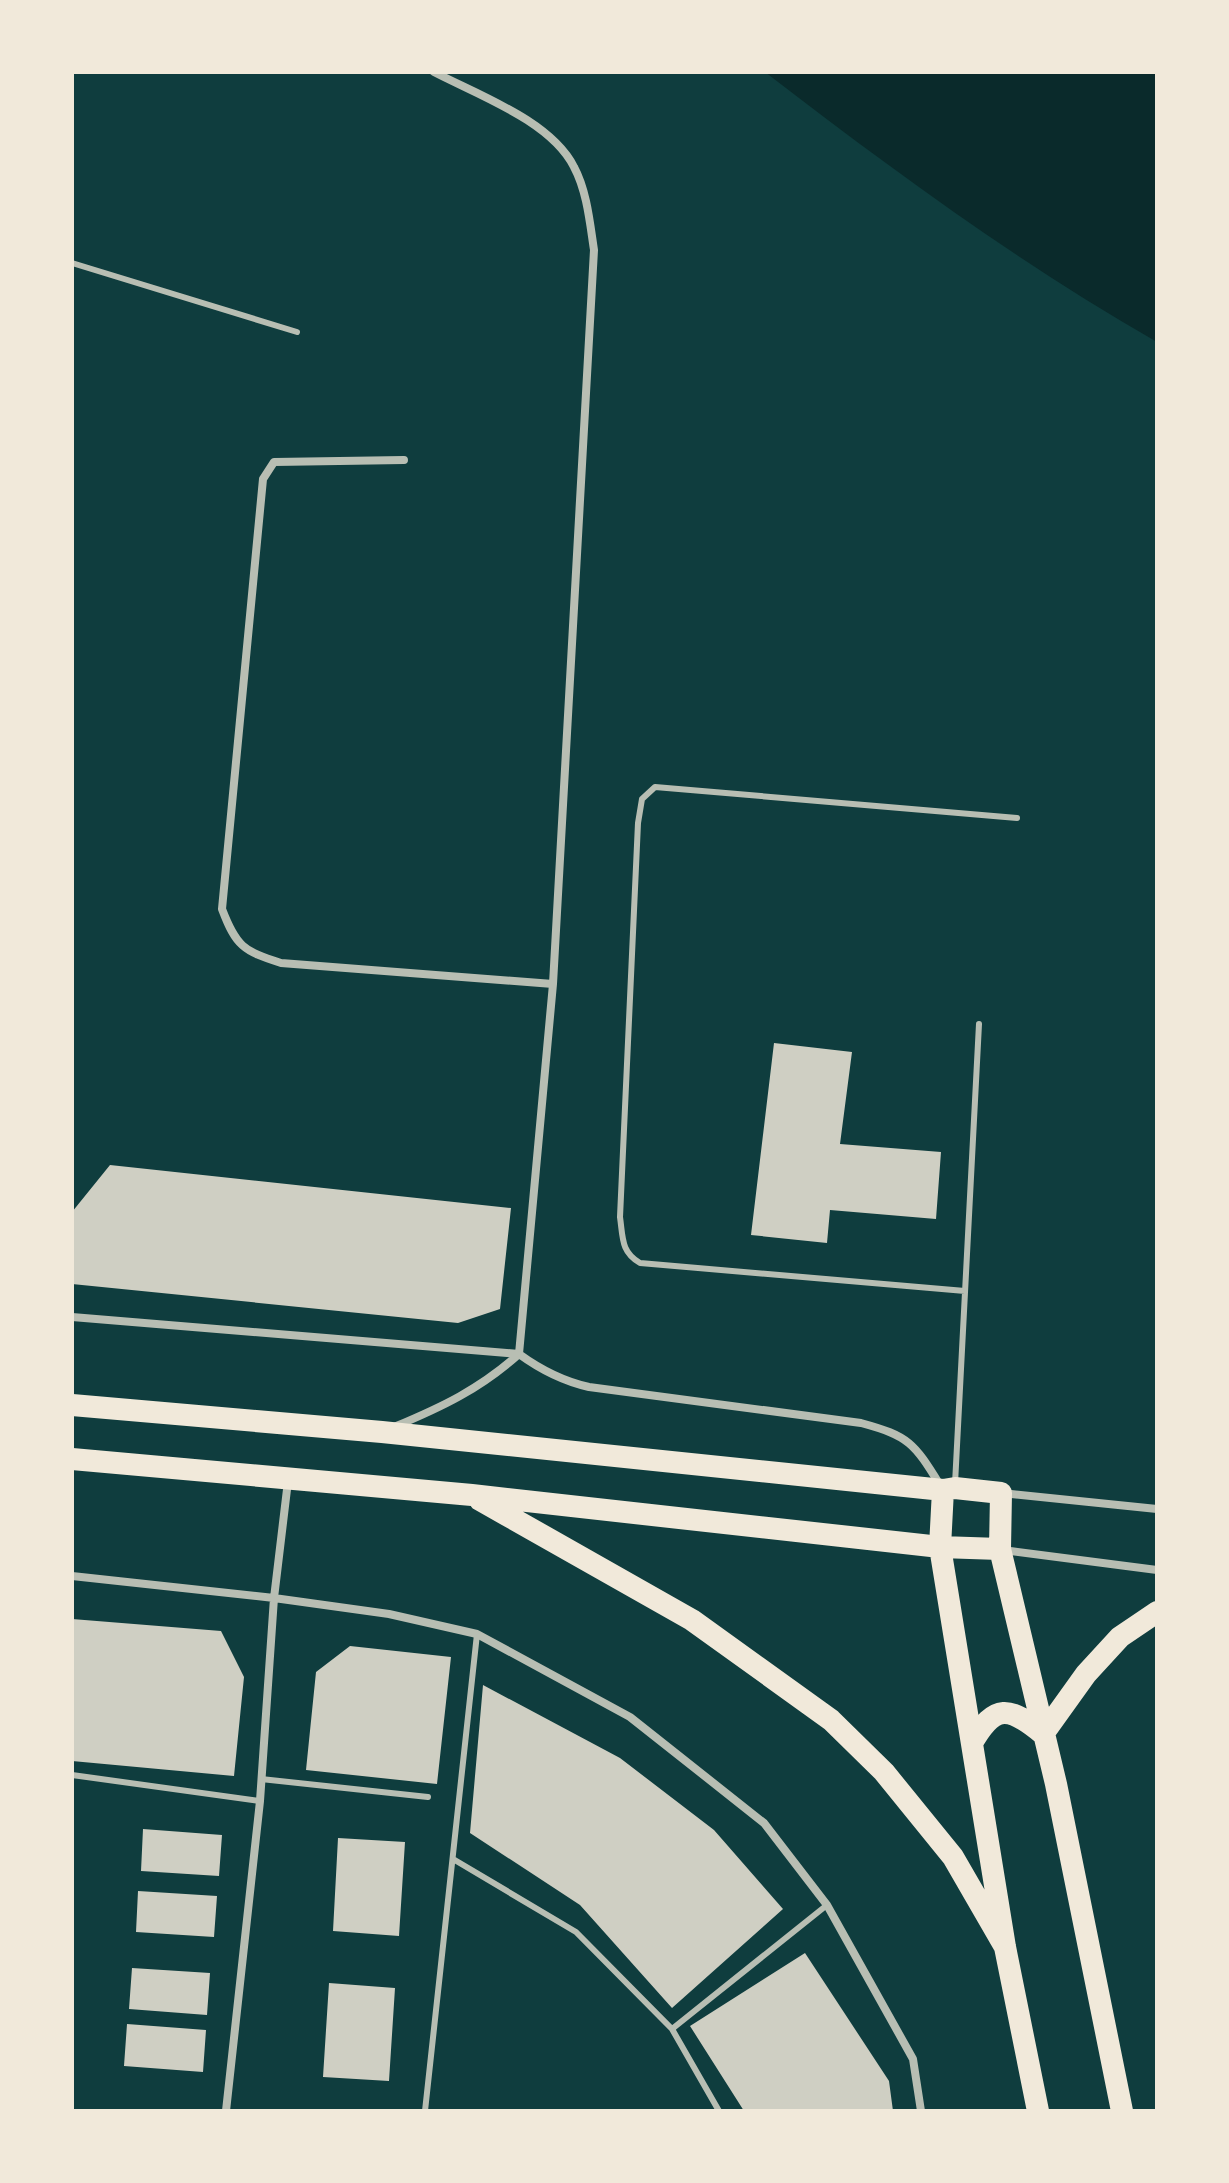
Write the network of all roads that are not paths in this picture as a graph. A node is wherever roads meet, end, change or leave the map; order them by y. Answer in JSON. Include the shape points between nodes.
{"nodes":[{"id":1,"x":434,"y":72,"type":"edge"},
{"id":2,"x":72,"y":263,"type":"edge"},
{"id":3,"x":297,"y":332,"type":"dead end"},
{"id":4,"x":404,"y":460,"type":"dead end"},
{"id":5,"x":1017,"y":818,"type":"dead end"},
{"id":6,"x":553,"y":984,"type":"junction"},
{"id":7,"x":979,"y":1024,"type":"dead end"},
{"id":8,"x":965,"y":1291,"type":"junction"},
{"id":9,"x":72,"y":1317,"type":"edge"},
{"id":10,"x":519,"y":1354,"type":"junction"},
{"id":11,"x":72,"y":1405,"type":"edge"},
{"id":12,"x":382,"y":1432,"type":"junction"},
{"id":13,"x":72,"y":1459,"type":"edge"},
{"id":14,"x":288,"y":1480,"type":"junction"},
{"id":15,"x":949,"y":1489,"type":"junction"},
{"id":16,"x":1001,"y":1493,"type":"junction"},
{"id":17,"x":472,"y":1495,"type":"junction"},
{"id":18,"x":1157,"y":1509,"type":"edge"},
{"id":19,"x":940,"y":1547,"type":"junction"},
{"id":20,"x":1000,"y":1549,"type":"junction"},
{"id":21,"x":1157,"y":1570,"type":"edge"},
{"id":22,"x":72,"y":1576,"type":"edge"},
{"id":23,"x":274,"y":1598,"type":"junction"},
{"id":24,"x":1157,"y":1612,"type":"edge"},
{"id":25,"x":477,"y":1634,"type":"junction"},
{"id":26,"x":1043,"y":1734,"type":"junction"},
{"id":27,"x":972,"y":1743,"type":"junction"},
{"id":28,"x":72,"y":1775,"type":"edge"},
{"id":29,"x":261,"y":1779,"type":"junction"},
{"id":30,"x":428,"y":1797,"type":"dead end"},
{"id":31,"x":260,"y":1801,"type":"junction"},
{"id":32,"x":453,"y":1859,"type":"junction"},
{"id":33,"x":827,"y":1905,"type":"junction"},
{"id":34,"x":1005,"y":1947,"type":"junction"},
{"id":35,"x":672,"y":2029,"type":"junction"},
{"id":36,"x":226,"y":2111,"type":"edge"},
{"id":37,"x":425,"y":2111,"type":"edge"},
{"id":38,"x":719,"y":2111,"type":"edge"},
{"id":39,"x":921,"y":2111,"type":"edge"},
{"id":40,"x":1038,"y":2111,"type":"edge"},
{"id":41,"x":1122,"y":2111,"type":"edge"}],
"edges":[{"from":1,"to":6,"type":"street","via":[[547,132],[574,166],[594,250]]},
{"from":2,"to":3,"type":"lane"},
{"from":4,"to":6,"type":"street","via":[[274,462],[263,479],[222,909],[231,935],[250,953],[281,963]]},
{"from":5,"to":8,"type":"lane","via":[[655,787],[642,799],[638,823],[620,1217],[629,1257],[640,1263]]},
{"from":6,"to":10,"type":"street"},
{"from":7,"to":8,"type":"lane"},
{"from":8,"to":15,"type":"lane"},
{"from":9,"to":10,"type":"street"},
{"from":10,"to":12,"type":"street","via":[[468,1394]]},
{"from":10,"to":15,"type":"street","via":[[564,1381],[589,1387],[861,1423],[896,1433]]},
{"from":11,"to":12,"type":"highway"},
{"from":12,"to":15,"type":"highway"},
{"from":13,"to":14,"type":"highway"},
{"from":14,"to":17,"type":"highway"},
{"from":14,"to":23,"type":"street"},
{"from":15,"to":16,"type":"highway"},
{"from":15,"to":19,"type":"highway"},
{"from":16,"to":18,"type":"street"},
{"from":16,"to":20,"type":"highway"},
{"from":17,"to":19,"type":"highway"},
{"from":17,"to":34,"type":"highway","via":[[692,1620],[831,1720],[884,1772],[953,1857]]},
{"from":19,"to":20,"type":"highway"},
{"from":19,"to":27,"type":"highway"},
{"from":20,"to":21,"type":"street"},
{"from":20,"to":26,"type":"highway"},
{"from":22,"to":23,"type":"street"},
{"from":23,"to":25,"type":"street","via":[[389,1614]]},
{"from":23,"to":29,"type":"street"},
{"from":24,"to":26,"type":"highway","via":[[1120,1637]]},
{"from":25,"to":32,"type":"lane"},
{"from":25,"to":33,"type":"street","via":[[630,1717],[764,1823]]},
{"from":26,"to":27,"type":"highway","via":[[1009,1712],[994,1714],[983,1723]]},
{"from":26,"to":41,"type":"highway"},
{"from":27,"to":34,"type":"highway"},
{"from":28,"to":31,"type":"lane"},
{"from":29,"to":30,"type":"lane"},
{"from":29,"to":31,"type":"street"},
{"from":31,"to":36,"type":"street"},
{"from":32,"to":35,"type":"lane","via":[[576,1932]]},
{"from":32,"to":37,"type":"lane"},
{"from":33,"to":35,"type":"lane"},
{"from":33,"to":39,"type":"street","via":[[913,2059]]},
{"from":34,"to":40,"type":"highway"},
{"from":35,"to":38,"type":"lane"}]}
